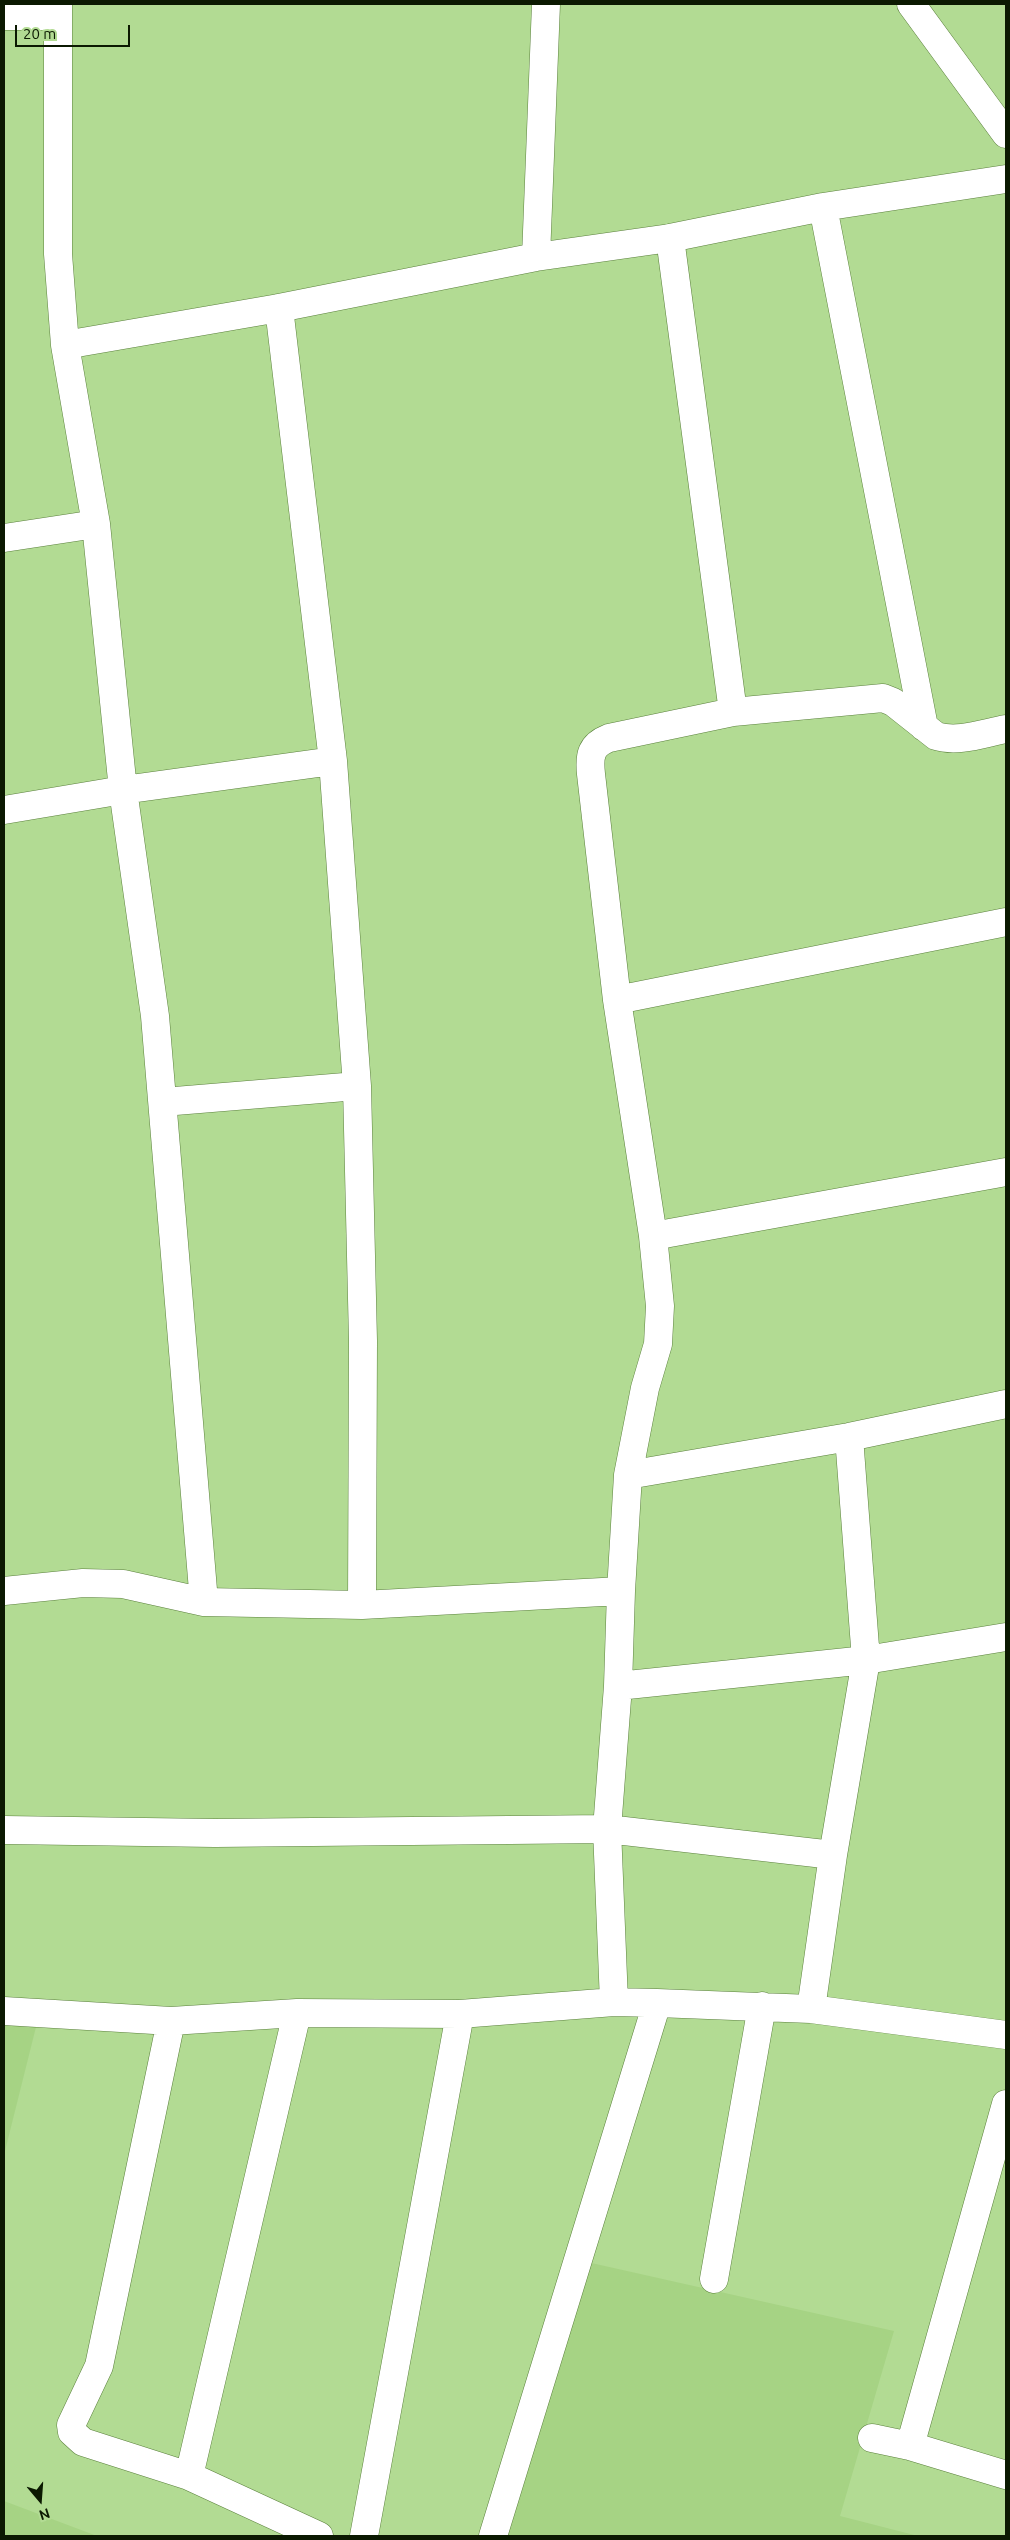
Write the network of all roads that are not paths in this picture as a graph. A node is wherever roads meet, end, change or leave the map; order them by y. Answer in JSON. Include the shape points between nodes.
{"nodes":[{"id":1,"x":546,"y":4,"type":"edge"},
{"id":2,"x":910,"y":4,"type":"edge"},
{"id":3,"x":58,"y":10,"type":"edge"},
{"id":4,"x":4,"y":16,"type":"edge"},
{"id":5,"x":1006,"y":134,"type":"edge"},
{"id":6,"x":1006,"y":179,"type":"edge"},
{"id":7,"x":822,"y":207,"type":"junction"},
{"id":8,"x":670,"y":238,"type":"junction"},
{"id":9,"x":536,"y":257,"type":"junction"},
{"id":10,"x":279,"y":308,"type":"junction"},
{"id":11,"x":65,"y":345,"type":"junction"},
{"id":12,"x":96,"y":524,"type":"junction"},
{"id":13,"x":4,"y":538,"type":"edge"},
{"id":14,"x":733,"y":712,"type":"junction"},
{"id":15,"x":924,"y":727,"type":"junction"},
{"id":16,"x":1006,"y":729,"type":"edge"},
{"id":17,"x":332,"y":761,"type":"junction"},
{"id":18,"x":124,"y":790,"type":"junction"},
{"id":19,"x":4,"y":810,"type":"edge"},
{"id":20,"x":1006,"y":922,"type":"edge"},
{"id":21,"x":617,"y":1000,"type":"junction"},
{"id":22,"x":357,"y":1086,"type":"junction"},
{"id":23,"x":163,"y":1102,"type":"junction"},
{"id":24,"x":1006,"y":1172,"type":"edge"},
{"id":25,"x":653,"y":1236,"type":"junction"},
{"id":26,"x":1006,"y":1404,"type":"edge"},
{"id":27,"x":849,"y":1437,"type":"junction"},
{"id":28,"x":628,"y":1475,"type":"junction"},
{"id":29,"x":4,"y":1590,"type":"edge"},
{"id":30,"x":621,"y":1591,"type":"junction"},
{"id":31,"x":204,"y":1602,"type":"junction"},
{"id":32,"x":362,"y":1605,"type":"junction"},
{"id":33,"x":1006,"y":1637,"type":"edge"},
{"id":34,"x":866,"y":1660,"type":"junction"},
{"id":35,"x":618,"y":1686,"type":"junction"},
{"id":36,"x":607,"y":1829,"type":"junction"},
{"id":37,"x":4,"y":1830,"type":"edge"},
{"id":38,"x":833,"y":1855,"type":"junction"},
{"id":39,"x":614,"y":2002,"type":"junction"},
{"id":40,"x":657,"y":2003,"type":"junction"},
{"id":41,"x":762,"y":2006,"type":"junction"},
{"id":42,"x":811,"y":2009,"type":"junction"},
{"id":43,"x":4,"y":2011,"type":"edge"},
{"id":44,"x":297,"y":2013,"type":"junction"},
{"id":45,"x":460,"y":2014,"type":"junction"},
{"id":46,"x":171,"y":2020,"type":"junction"},
{"id":47,"x":1006,"y":2035,"type":"edge"},
{"id":48,"x":1006,"y":2104,"type":"edge"},
{"id":49,"x":714,"y":2279,"type":"dead end"},
{"id":50,"x":872,"y":2438,"type":"dead end"},
{"id":51,"x":910,"y":2446,"type":"junction"},
{"id":52,"x":1006,"y":2475,"type":"edge"},
{"id":53,"x":189,"y":2476,"type":"junction"},
{"id":54,"x":319,"y":2536,"type":"edge"},
{"id":55,"x":364,"y":2536,"type":"edge"},
{"id":56,"x":493,"y":2536,"type":"edge"}],
"edges":[{"from":1,"to":9,"type":"street"},
{"from":2,"to":5,"type":"street"},
{"from":3,"to":4,"type":"street"},
{"from":3,"to":11,"type":"street","via":[[58,254]]},
{"from":6,"to":7,"type":"street"},
{"from":7,"to":8,"type":"street"},
{"from":7,"to":15,"type":"street"},
{"from":8,"to":9,"type":"street"},
{"from":8,"to":14,"type":"street"},
{"from":9,"to":10,"type":"street"},
{"from":10,"to":11,"type":"street"},
{"from":10,"to":17,"type":"street"},
{"from":11,"to":12,"type":"street"},
{"from":12,"to":13,"type":"street"},
{"from":12,"to":18,"type":"street"},
{"from":14,"to":15,"type":"street","via":[[883,698],[893,702]]},
{"from":14,"to":21,"type":"street","via":[[609,738],[598,742],[591,751]]},
{"from":15,"to":16,"type":"street","via":[[936,736],[953,739]]},
{"from":17,"to":18,"type":"street"},
{"from":17,"to":22,"type":"street"},
{"from":18,"to":19,"type":"street"},
{"from":18,"to":23,"type":"street","via":[[155,1016]]},
{"from":20,"to":21,"type":"street"},
{"from":21,"to":25,"type":"street"},
{"from":22,"to":23,"type":"street"},
{"from":22,"to":32,"type":"street","via":[[363,1341]]},
{"from":23,"to":31,"type":"street"},
{"from":24,"to":25,"type":"street"},
{"from":25,"to":28,"type":"street","via":[[660,1306],[658,1344],[645,1388]]},
{"from":26,"to":27,"type":"street"},
{"from":27,"to":28,"type":"street"},
{"from":27,"to":34,"type":"street"},
{"from":28,"to":30,"type":"street"},
{"from":29,"to":31,"type":"street","via":[[83,1583],[124,1584]]},
{"from":30,"to":32,"type":"street"},
{"from":30,"to":35,"type":"street"},
{"from":31,"to":32,"type":"street"},
{"from":33,"to":34,"type":"street"},
{"from":34,"to":35,"type":"street"},
{"from":34,"to":38,"type":"street"},
{"from":35,"to":36,"type":"street"},
{"from":36,"to":37,"type":"street","via":[[215,1833]]},
{"from":36,"to":38,"type":"street"},
{"from":36,"to":39,"type":"street"},
{"from":38,"to":42,"type":"street"},
{"from":39,"to":40,"type":"street"},
{"from":39,"to":45,"type":"street"},
{"from":40,"to":41,"type":"street"},
{"from":40,"to":56,"type":"street"},
{"from":41,"to":42,"type":"street"},
{"from":41,"to":49,"type":"street"},
{"from":42,"to":47,"type":"street"},
{"from":43,"to":46,"type":"street"},
{"from":44,"to":45,"type":"street"},
{"from":44,"to":46,"type":"street"},
{"from":44,"to":53,"type":"street"},
{"from":45,"to":55,"type":"street"},
{"from":46,"to":53,"type":"street","via":[[98,2366],[70,2427],[83,2442]]},
{"from":48,"to":51,"type":"street"},
{"from":50,"to":51,"type":"street"},
{"from":51,"to":52,"type":"street"},
{"from":53,"to":54,"type":"street"}]}
